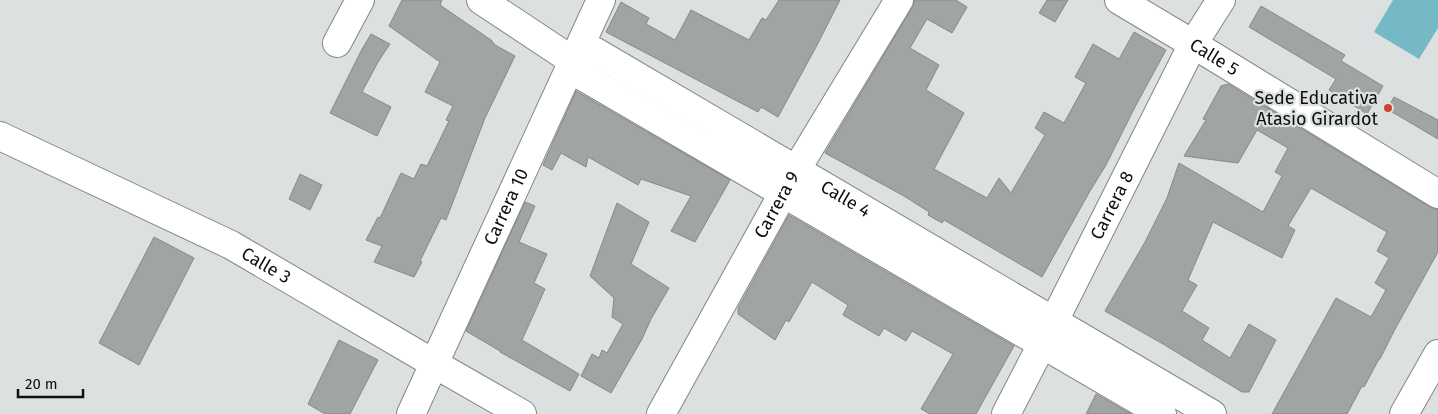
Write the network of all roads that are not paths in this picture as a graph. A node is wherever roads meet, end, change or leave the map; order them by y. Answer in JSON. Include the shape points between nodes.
{"nodes":[{"id":1,"x":360,"y":0,"type":"edge"},
{"id":2,"x":481,"y":0,"type":"edge"},
{"id":3,"x":602,"y":0,"type":"edge"},
{"id":4,"x":898,"y":0,"type":"edge"},
{"id":5,"x":1119,"y":0,"type":"edge"},
{"id":6,"x":1221,"y":0,"type":"edge"},
{"id":7,"x":337,"y":44,"type":"dead end"},
{"id":8,"x":1193,"y":44,"type":"junction"},
{"id":9,"x":573,"y":61,"type":"junction"},
{"id":10,"x":0,"y":136,"type":"edge"},
{"id":11,"x":790,"y":182,"type":"junction"},
{"id":12,"x":1438,"y":194,"type":"edge"},
{"id":13,"x":1048,"y":333,"type":"junction"},
{"id":14,"x":1438,"y":354,"type":"edge"},
{"id":15,"x":433,"y":363,"type":"junction"},
{"id":16,"x":411,"y":414,"type":"edge"},
{"id":17,"x":522,"y":414,"type":"edge"},
{"id":18,"x":660,"y":414,"type":"edge"},
{"id":19,"x":1006,"y":414,"type":"edge"},
{"id":20,"x":1162,"y":414,"type":"edge"},
{"id":21,"x":1212,"y":414,"type":"edge"},
{"id":22,"x":1404,"y":414,"type":"edge"}],
"edges":[{"from":1,"to":7,"type":"street"},
{"from":2,"to":9,"type":"street"},
{"from":3,"to":9,"type":"street","name":"Carrera 10"},
{"from":4,"to":11,"type":"street","name":"Carrera 9"},
{"from":5,"to":8,"type":"street","name":"Calle 5"},
{"from":6,"to":8,"type":"street","name":"Carrera 8"},
{"from":8,"to":12,"type":"street","name":"Calle 5"},
{"from":8,"to":13,"type":"street","name":"Carrera 8"},
{"from":9,"to":11,"type":"street","name":"Calle 4","via":[[594,52]]},
{"from":9,"to":15,"type":"street","name":"Carrera 10"},
{"from":10,"to":15,"type":"street","name":"Calle 3","via":[[231,245]]},
{"from":11,"to":13,"type":"street","name":"Calle 4"},
{"from":11,"to":18,"type":"street","name":"Carrera 9"},
{"from":13,"to":19,"type":"street","name":"Carrera 8"},
{"from":13,"to":20,"type":"street"},
{"from":13,"to":21,"type":"street","name":"Calle 4"},
{"from":14,"to":22,"type":"street"},
{"from":15,"to":16,"type":"street","name":"Carrera 10"},
{"from":15,"to":17,"type":"street","name":"Calle 3"}]}
